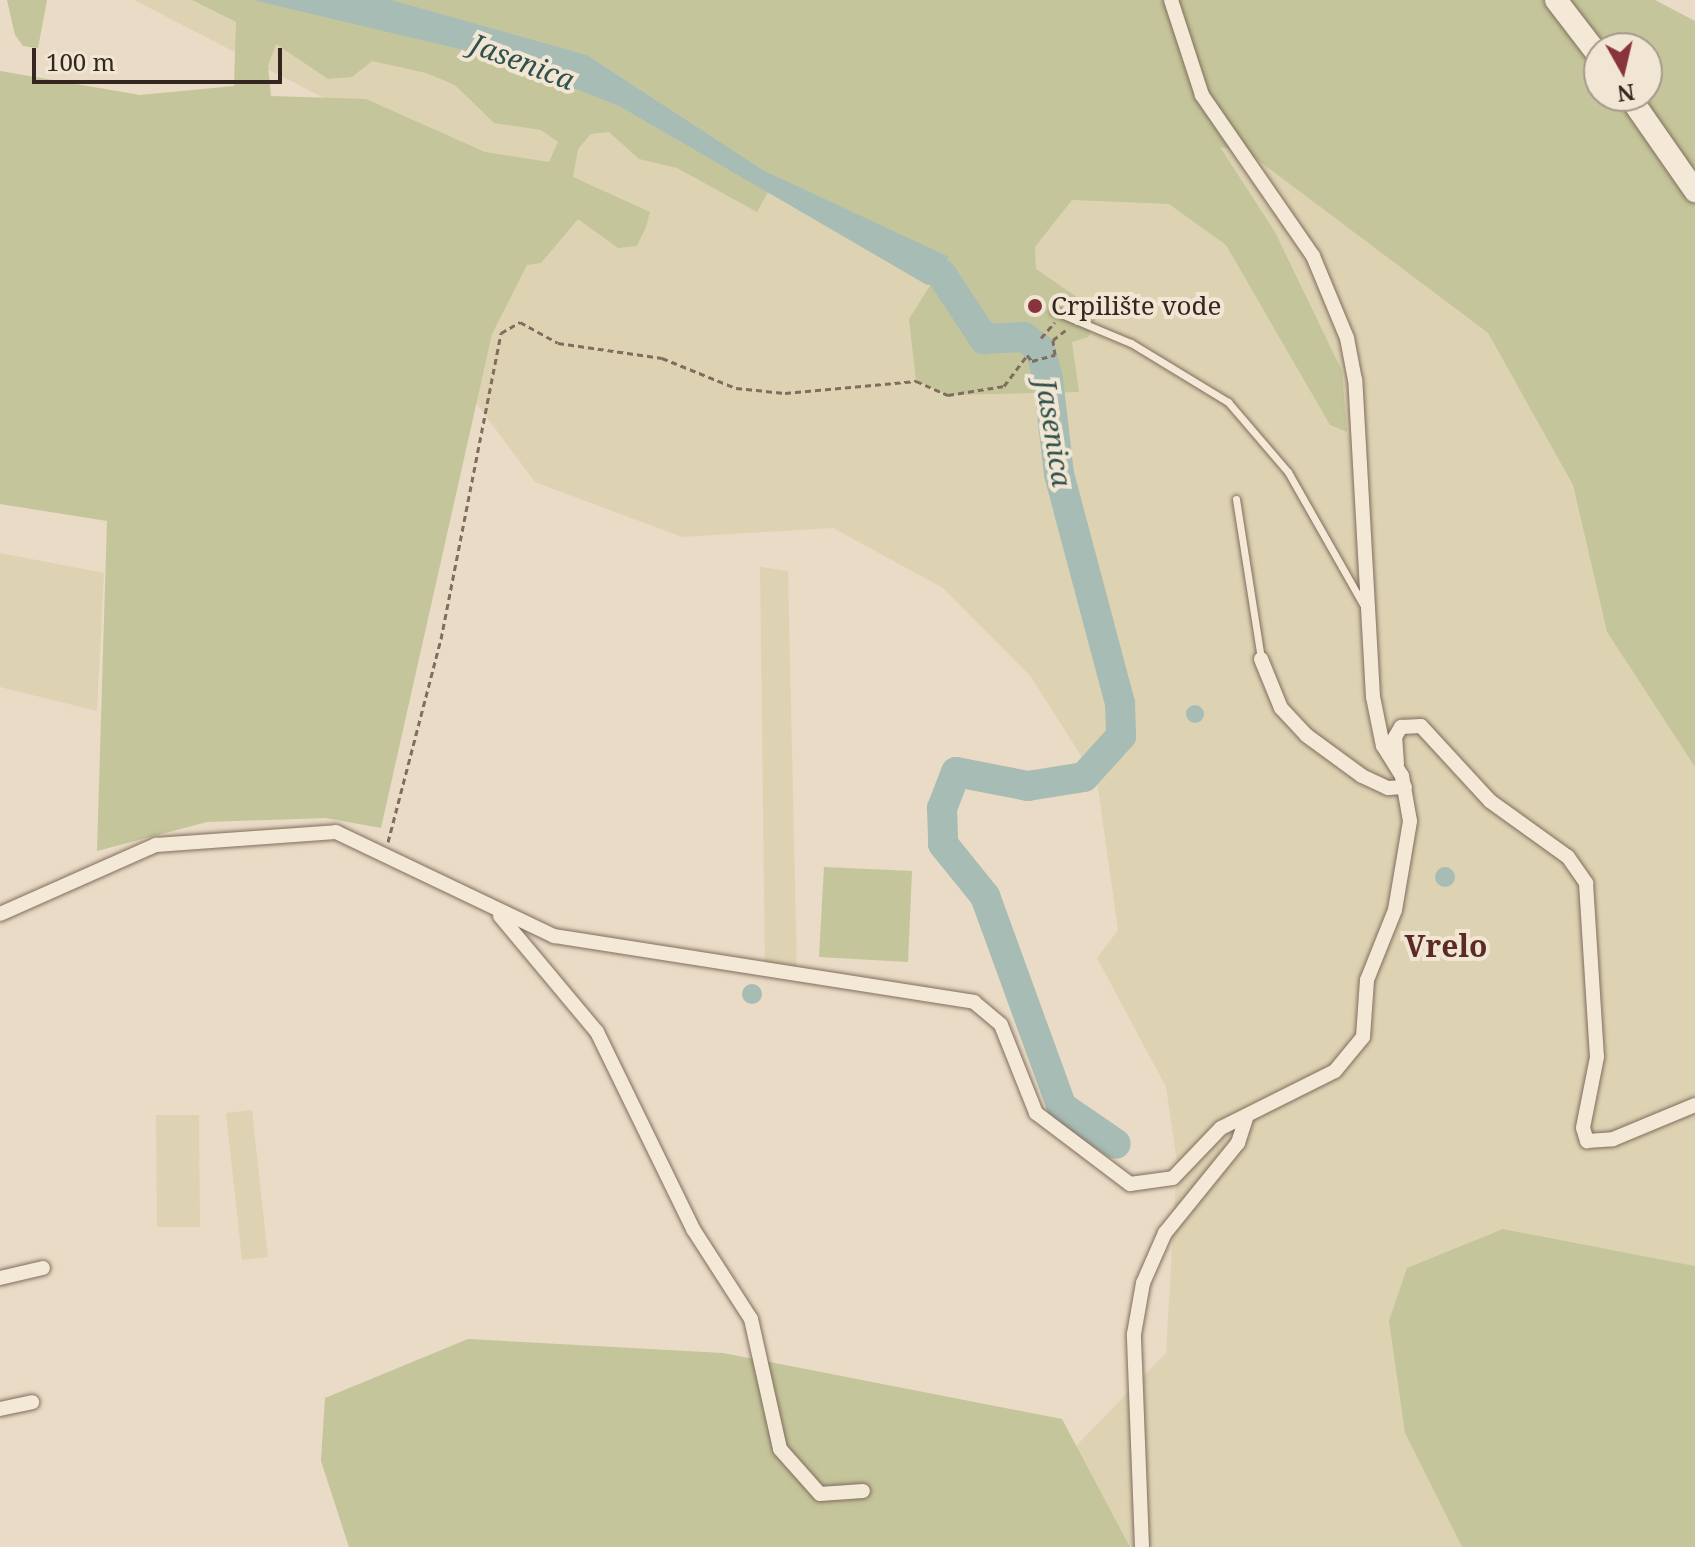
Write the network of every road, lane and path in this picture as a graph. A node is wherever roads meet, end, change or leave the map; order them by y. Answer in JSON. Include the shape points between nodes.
{"nodes":[{"id":1,"x":1171,"y":0,"type":"edge"},
{"id":2,"x":1556,"y":0,"type":"edge"},
{"id":3,"x":1583,"y":35,"type":"edge"},
{"id":4,"x":1640,"y":112,"type":"edge"},
{"id":5,"x":1695,"y":191,"type":"edge"},
{"id":6,"x":1057,"y":314,"type":"joint"},
{"id":7,"x":1070,"y":321,"type":"junction"},
{"id":8,"x":1041,"y":338,"type":"dead end"},
{"id":9,"x":1236,"y":499,"type":"dead end"},
{"id":10,"x":1363,"y":604,"type":"junction"},
{"id":11,"x":1261,"y":659,"type":"joint"},
{"id":12,"x":1397,"y":766,"type":"junction"},
{"id":13,"x":1405,"y":787,"type":"junction"},
{"id":14,"x":384,"y":853,"type":"junction"},
{"id":15,"x":493,"y":908,"type":"junction"},
{"id":16,"x":0,"y":914,"type":"edge"},
{"id":17,"x":1695,"y":1105,"type":"edge"},
{"id":18,"x":1247,"y":1115,"type":"junction"},
{"id":19,"x":43,"y":1268,"type":"dead end"},
{"id":20,"x":0,"y":1278,"type":"edge"},
{"id":21,"x":32,"y":1402,"type":"dead end"},
{"id":22,"x":0,"y":1409,"type":"edge"},
{"id":23,"x":863,"y":1491,"type":"dead end"},
{"id":24,"x":1142,"y":1547,"type":"edge"}],
"edges":[{"from":1,"to":10,"type":"street","via":[[1202,95],[1294,223],[1347,338],[1362,431]]},
{"from":2,"to":3,"type":"street"},
{"from":4,"to":5,"type":"street"},
{"from":6,"to":7,"type":"lane"},
{"from":6,"to":8,"type":"path"},
{"from":7,"to":10,"type":"lane","via":[[1131,343],[1228,402],[1288,472]]},
{"from":7,"to":14,"type":"path","via":[[1053,340],[1055,355],[1032,361],[1027,355],[995,390],[948,395],[891,380],[785,393],[736,388],[662,358],[573,347],[520,322],[501,333],[441,639]]},
{"from":9,"to":11,"type":"lane"},
{"from":10,"to":12,"type":"street","via":[[1383,746]]},
{"from":11,"to":13,"type":"street","via":[[1281,708],[1306,735],[1362,776],[1388,788]]},
{"from":12,"to":13,"type":"street"},
{"from":12,"to":17,"type":"street","via":[[1395,737],[1401,727],[1421,726],[1490,801],[1568,857],[1586,883],[1597,1057],[1584,1116],[1587,1141],[1613,1139]]},
{"from":13,"to":18,"type":"street","via":[[1404,860],[1395,910],[1367,980],[1359,1048],[1335,1071]]},
{"from":14,"to":15,"type":"street"},
{"from":14,"to":16,"type":"street","via":[[336,832],[156,845]]},
{"from":15,"to":18,"type":"street","via":[[592,945],[974,1002],[1001,1025],[1036,1113],[1130,1184],[1173,1178],[1211,1137]]},
{"from":15,"to":23,"type":"street","via":[[597,1032],[693,1229],[751,1319],[780,1449],[820,1494]]},
{"from":18,"to":24,"type":"street","via":[[1238,1143],[1165,1233],[1143,1283],[1134,1334]]},
{"from":19,"to":20,"type":"street"},
{"from":21,"to":22,"type":"street"}]}
